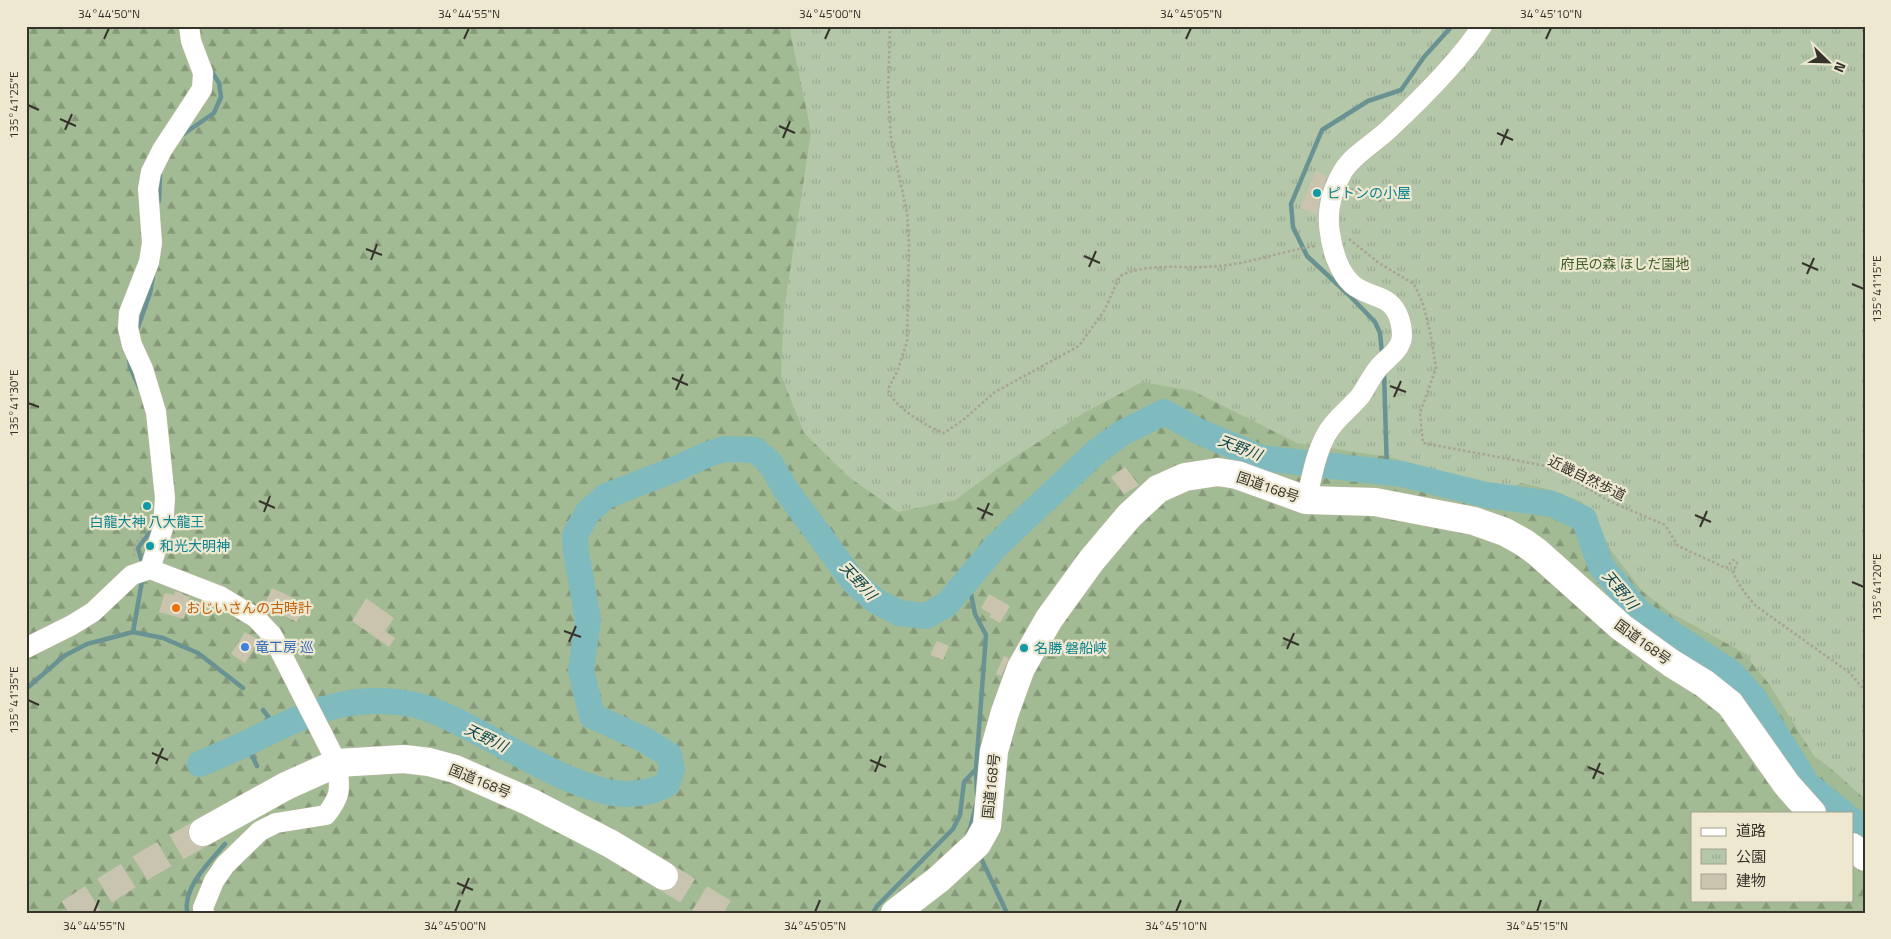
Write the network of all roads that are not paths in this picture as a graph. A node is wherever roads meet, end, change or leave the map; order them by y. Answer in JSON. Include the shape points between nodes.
{"nodes":[{"id":1,"x":189,"y":26,"type":"edge"},
{"id":2,"x":1482,"y":26,"type":"edge"},
{"id":3,"x":1308,"y":494,"type":"junction"},
{"id":4,"x":150,"y":569,"type":"junction"},
{"id":5,"x":26,"y":648,"type":"edge"},
{"id":6,"x":331,"y":752,"type":"junction"},
{"id":7,"x":1811,"y":812,"type":"edge"},
{"id":8,"x":203,"y":832,"type":"tunnel mouth"},
{"id":9,"x":1854,"y":849,"type":"edge"},
{"id":10,"x":1865,"y":857,"type":"edge"},
{"id":11,"x":664,"y":876,"type":"tunnel mouth"},
{"id":12,"x":204,"y":913,"type":"edge"},
{"id":13,"x":895,"y":913,"type":"edge"}],
"edges":[{"from":1,"to":4,"type":"street","via":[[203,73],[202,89],[151,172],[148,189],[152,243],[128,313],[132,346],[156,412],[165,498],[163,528]]},
{"from":2,"to":3,"type":"street","via":[[1442,75],[1344,170],[1330,201],[1327,216],[1336,259],[1350,282],[1388,301],[1396,309],[1402,337],[1393,355],[1326,433]]},
{"from":3,"to":7,"type":"highway","name":"国道168号","via":[[1374,502],[1474,521],[1523,542],[1621,628],[1730,704],[1787,786]]},
{"from":3,"to":13,"type":"highway","name":"国道168号","via":[[1218,472],[1185,477],[1158,489],[1129,516],[1049,619],[1021,668],[994,751],[987,826],[978,844]]},
{"from":4,"to":5,"type":"street","via":[[132,575],[93,612]]},
{"from":4,"to":6,"type":"street","via":[[220,596],[256,618],[272,635]]},
{"from":6,"to":8,"type":"highway","name":"国道168号","via":[[286,786]]},
{"from":6,"to":11,"type":"highway","name":"国道168号","via":[[429,762],[455,769],[530,802]]},
{"from":6,"to":12,"type":"street","via":[[340,786],[336,803],[326,815],[276,823],[260,831],[225,865],[214,881]]},
{"from":9,"to":10,"type":"highway"}]}
